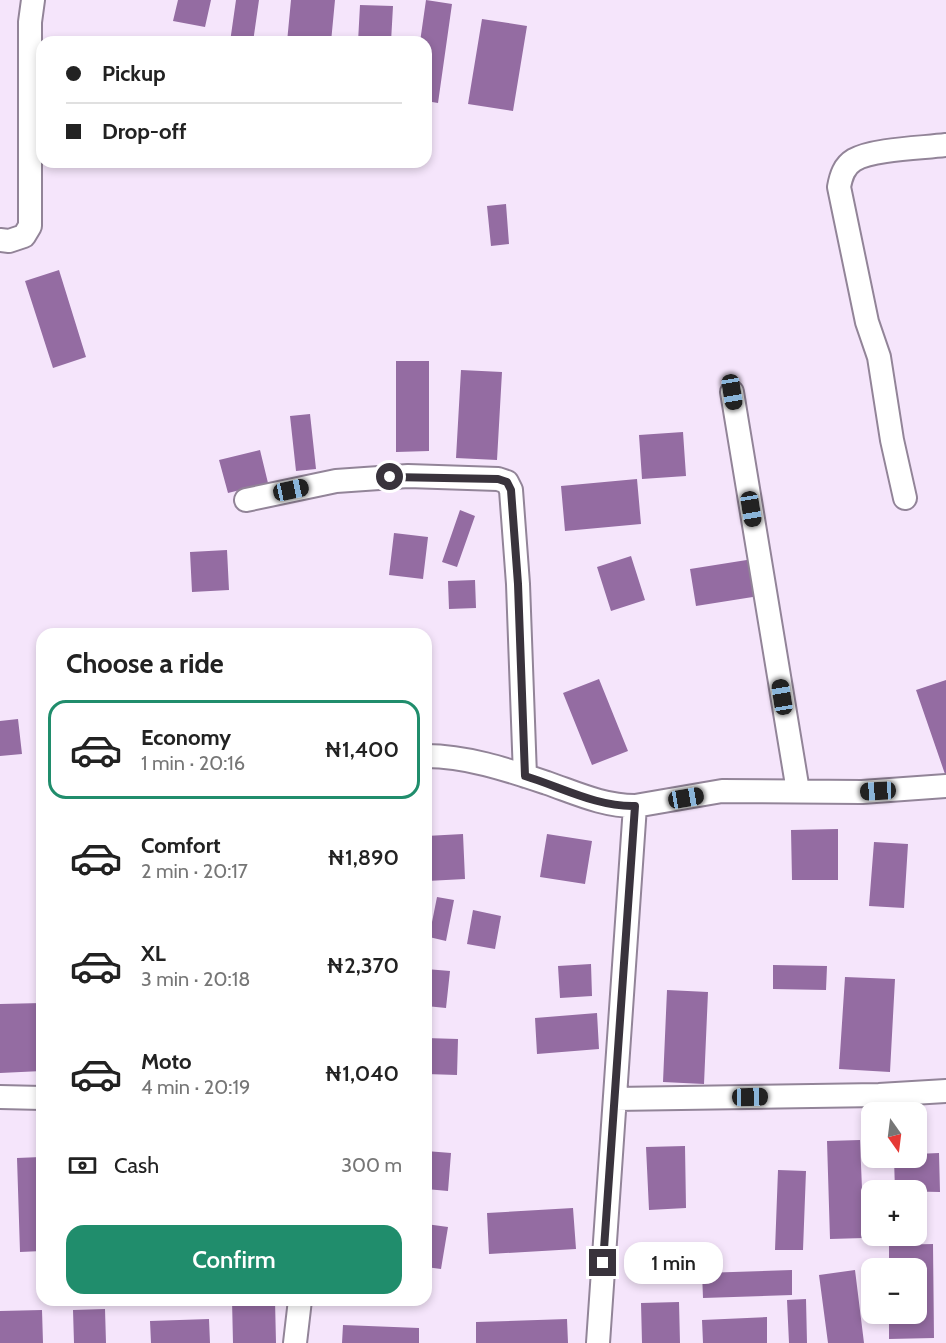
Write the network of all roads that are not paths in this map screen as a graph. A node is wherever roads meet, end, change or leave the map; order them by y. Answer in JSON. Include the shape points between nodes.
{"nodes":[{"id":1,"x":33,"y":0,"type":"edge"},
{"id":2,"x":946,"y":145,"type":"edge"},
{"id":3,"x":0,"y":240,"type":"edge"},
{"id":4,"x":732,"y":392,"type":"dead end"},
{"id":5,"x":905,"y":498,"type":"dead end"},
{"id":6,"x":246,"y":500,"type":"dead end"},
{"id":7,"x":432,"y":756,"type":"edge"},
{"id":8,"x":525,"y":776,"type":"junction"},
{"id":9,"x":946,"y":786,"type":"edge"},
{"id":10,"x":798,"y":791,"type":"junction"},
{"id":11,"x":635,"y":806,"type":"junction"},
{"id":12,"x":946,"y":1091,"type":"edge"},
{"id":13,"x":0,"y":1097,"type":"edge"},
{"id":14,"x":36,"y":1098,"type":"edge"},
{"id":15,"x":615,"y":1099,"type":"junction"},
{"id":16,"x":299,"y":1306,"type":"edge"},
{"id":17,"x":295,"y":1343,"type":"edge"},
{"id":18,"x":598,"y":1343,"type":"edge"}],
"edges":[{"from":1,"to":3,"type":"street","via":[[30,226],[24,236]]},
{"from":2,"to":5,"type":"street","via":[[855,160],[845,167],[840,178],[858,283],[879,357]]},
{"from":4,"to":10,"type":"street"},
{"from":6,"to":8,"type":"street","via":[[336,481],[398,476],[507,482],[511,490],[518,584]]},
{"from":7,"to":8,"type":"street","via":[[493,765]]},
{"from":8,"to":11,"type":"street","via":[[597,801]]},
{"from":9,"to":10,"type":"street","via":[[862,792]]},
{"from":10,"to":11,"type":"street","via":[[723,791]]},
{"from":11,"to":15,"type":"street"},
{"from":12,"to":15,"type":"street"},
{"from":13,"to":14,"type":"street"},
{"from":15,"to":18,"type":"street"},
{"from":16,"to":17,"type":"street"}]}
